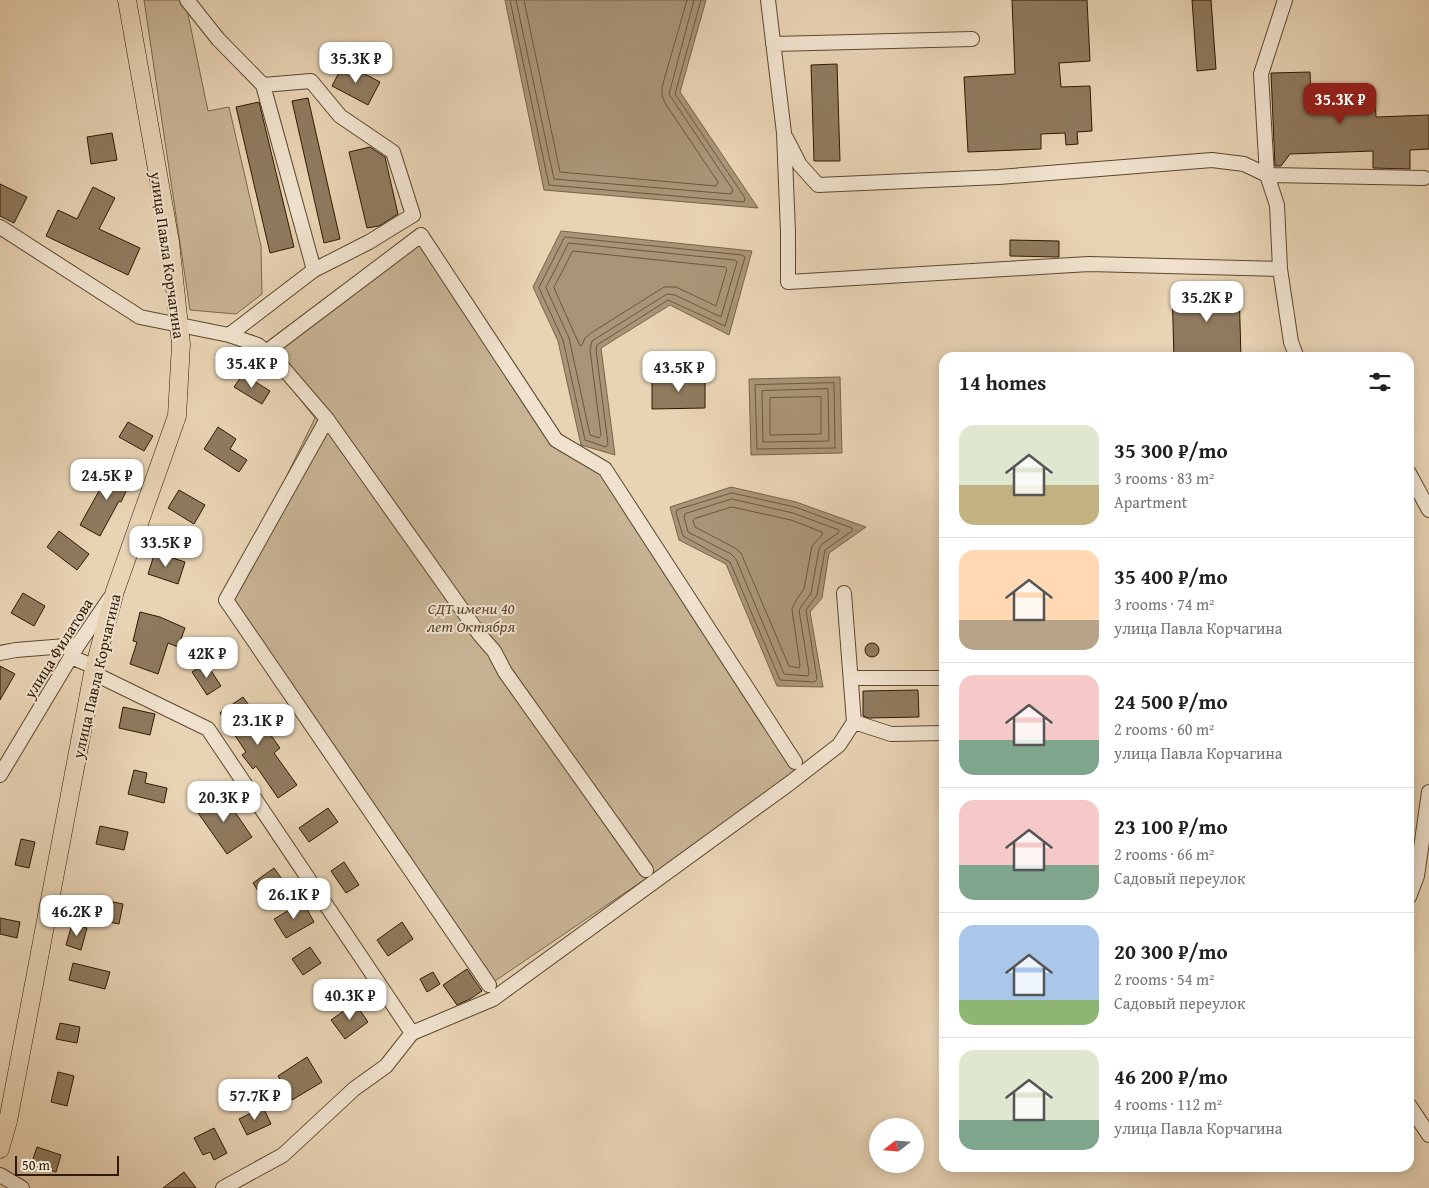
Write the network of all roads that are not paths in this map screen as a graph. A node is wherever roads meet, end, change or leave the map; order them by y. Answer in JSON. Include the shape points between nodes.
{"nodes":[{"id":1,"x":127,"y":0,"type":"edge"},
{"id":2,"x":187,"y":0,"type":"edge"},
{"id":3,"x":768,"y":0,"type":"edge"},
{"id":4,"x":1285,"y":0,"type":"edge"},
{"id":5,"x":972,"y":39,"type":"dead end"},
{"id":6,"x":773,"y":44,"type":"junction"},
{"id":7,"x":263,"y":86,"type":"junction"},
{"id":8,"x":784,"y":133,"type":"junction"},
{"id":9,"x":1268,"y":175,"type":"junction"},
{"id":10,"x":1424,"y":178,"type":"dead end"},
{"id":11,"x":0,"y":227,"type":"edge"},
{"id":12,"x":1280,"y":269,"type":"junction"},
{"id":13,"x":314,"y":270,"type":"junction"},
{"id":14,"x":179,"y":324,"type":"junction"},
{"id":15,"x":229,"y":335,"type":"junction"},
{"id":16,"x":266,"y":352,"type":"junction"},
{"id":17,"x":1295,"y":352,"type":"edge"},
{"id":18,"x":327,"y":419,"type":"junction"},
{"id":19,"x":1414,"y":482,"type":"edge"},
{"id":20,"x":1429,"y":510,"type":"edge"},
{"id":21,"x":115,"y":591,"type":"junction"},
{"id":22,"x":844,"y":593,"type":"dead end"},
{"id":23,"x":78,"y":645,"type":"junction"},
{"id":24,"x":0,"y":653,"type":"edge"},
{"id":25,"x":71,"y":657,"type":"junction"},
{"id":26,"x":94,"y":670,"type":"junction"},
{"id":27,"x":851,"y":678,"type":"junction"},
{"id":28,"x":939,"y":678,"type":"edge"},
{"id":29,"x":854,"y":722,"type":"junction"},
{"id":30,"x":939,"y":733,"type":"edge"},
{"id":31,"x":795,"y":762,"type":"dead end"},
{"id":32,"x":0,"y":775,"type":"edge"},
{"id":33,"x":1429,"y":792,"type":"edge"},
{"id":34,"x":646,"y":870,"type":"dead end"},
{"id":35,"x":1414,"y":884,"type":"edge"},
{"id":36,"x":489,"y":985,"type":"dead end"},
{"id":37,"x":412,"y":1033,"type":"junction"},
{"id":38,"x":1414,"y":1113,"type":"edge"},
{"id":39,"x":1429,"y":1135,"type":"edge"},
{"id":40,"x":0,"y":1149,"type":"edge"},
{"id":41,"x":0,"y":1174,"type":"edge"},
{"id":42,"x":22,"y":1188,"type":"edge"},
{"id":43,"x":223,"y":1188,"type":"edge"}],
"edges":[{"from":1,"to":14,"type":"main road","name":"улица Павла Корчагина","via":[[170,242]]},
{"from":2,"to":7,"type":"street","via":[[218,39]]},
{"from":3,"to":6,"type":"street"},
{"from":4,"to":9,"type":"street","via":[[1261,74]]},
{"from":5,"to":6,"type":"street"},
{"from":6,"to":8,"type":"street"},
{"from":7,"to":13,"type":"street"},
{"from":7,"to":13,"type":"street","via":[[311,81],[340,116],[393,152],[413,215]]},
{"from":8,"to":9,"type":"street","via":[[800,165],[818,185],[999,178],[1212,160],[1244,164]]},
{"from":8,"to":12,"type":"street","via":[[788,282],[1089,264]]},
{"from":9,"to":10,"type":"street"},
{"from":9,"to":12,"type":"street","via":[[1277,205]]},
{"from":11,"to":14,"type":"street","via":[[140,316]]},
{"from":12,"to":17,"type":"street"},
{"from":13,"to":15,"type":"street"},
{"from":14,"to":15,"type":"street"},
{"from":14,"to":21,"type":"main road","name":"улица Павла Корчагина","via":[[177,416]]},
{"from":15,"to":16,"type":"street","via":[[258,345]]},
{"from":16,"to":18,"type":"street"},
{"from":16,"to":31,"type":"street","via":[[421,235],[556,440],[606,469]]},
{"from":18,"to":34,"type":"street"},
{"from":18,"to":36,"type":"street","via":[[226,600]]},
{"from":19,"to":20,"type":"street"},
{"from":21,"to":23,"type":"street","name":"улица Филатова"},
{"from":21,"to":26,"type":"main road","name":"улица Павла Корчагина"},
{"from":22,"to":27,"type":"street"},
{"from":23,"to":24,"type":"street"},
{"from":23,"to":25,"type":"street","name":"улица Филатова"},
{"from":25,"to":26,"type":"street"},
{"from":25,"to":32,"type":"street","name":"улица Филатова"},
{"from":26,"to":37,"type":"street","via":[[208,729]]},
{"from":26,"to":40,"type":"main road","name":"улица Павла Корчагина"},
{"from":27,"to":28,"type":"street"},
{"from":27,"to":29,"type":"street"},
{"from":29,"to":30,"type":"street","via":[[891,734]]},
{"from":29,"to":37,"type":"street","via":[[839,745],[790,783],[493,999]]},
{"from":33,"to":35,"type":"street"},
{"from":37,"to":43,"type":"street","via":[[386,1066],[354,1088],[283,1154]]},
{"from":38,"to":39,"type":"street"},
{"from":41,"to":42,"type":"street"}]}
